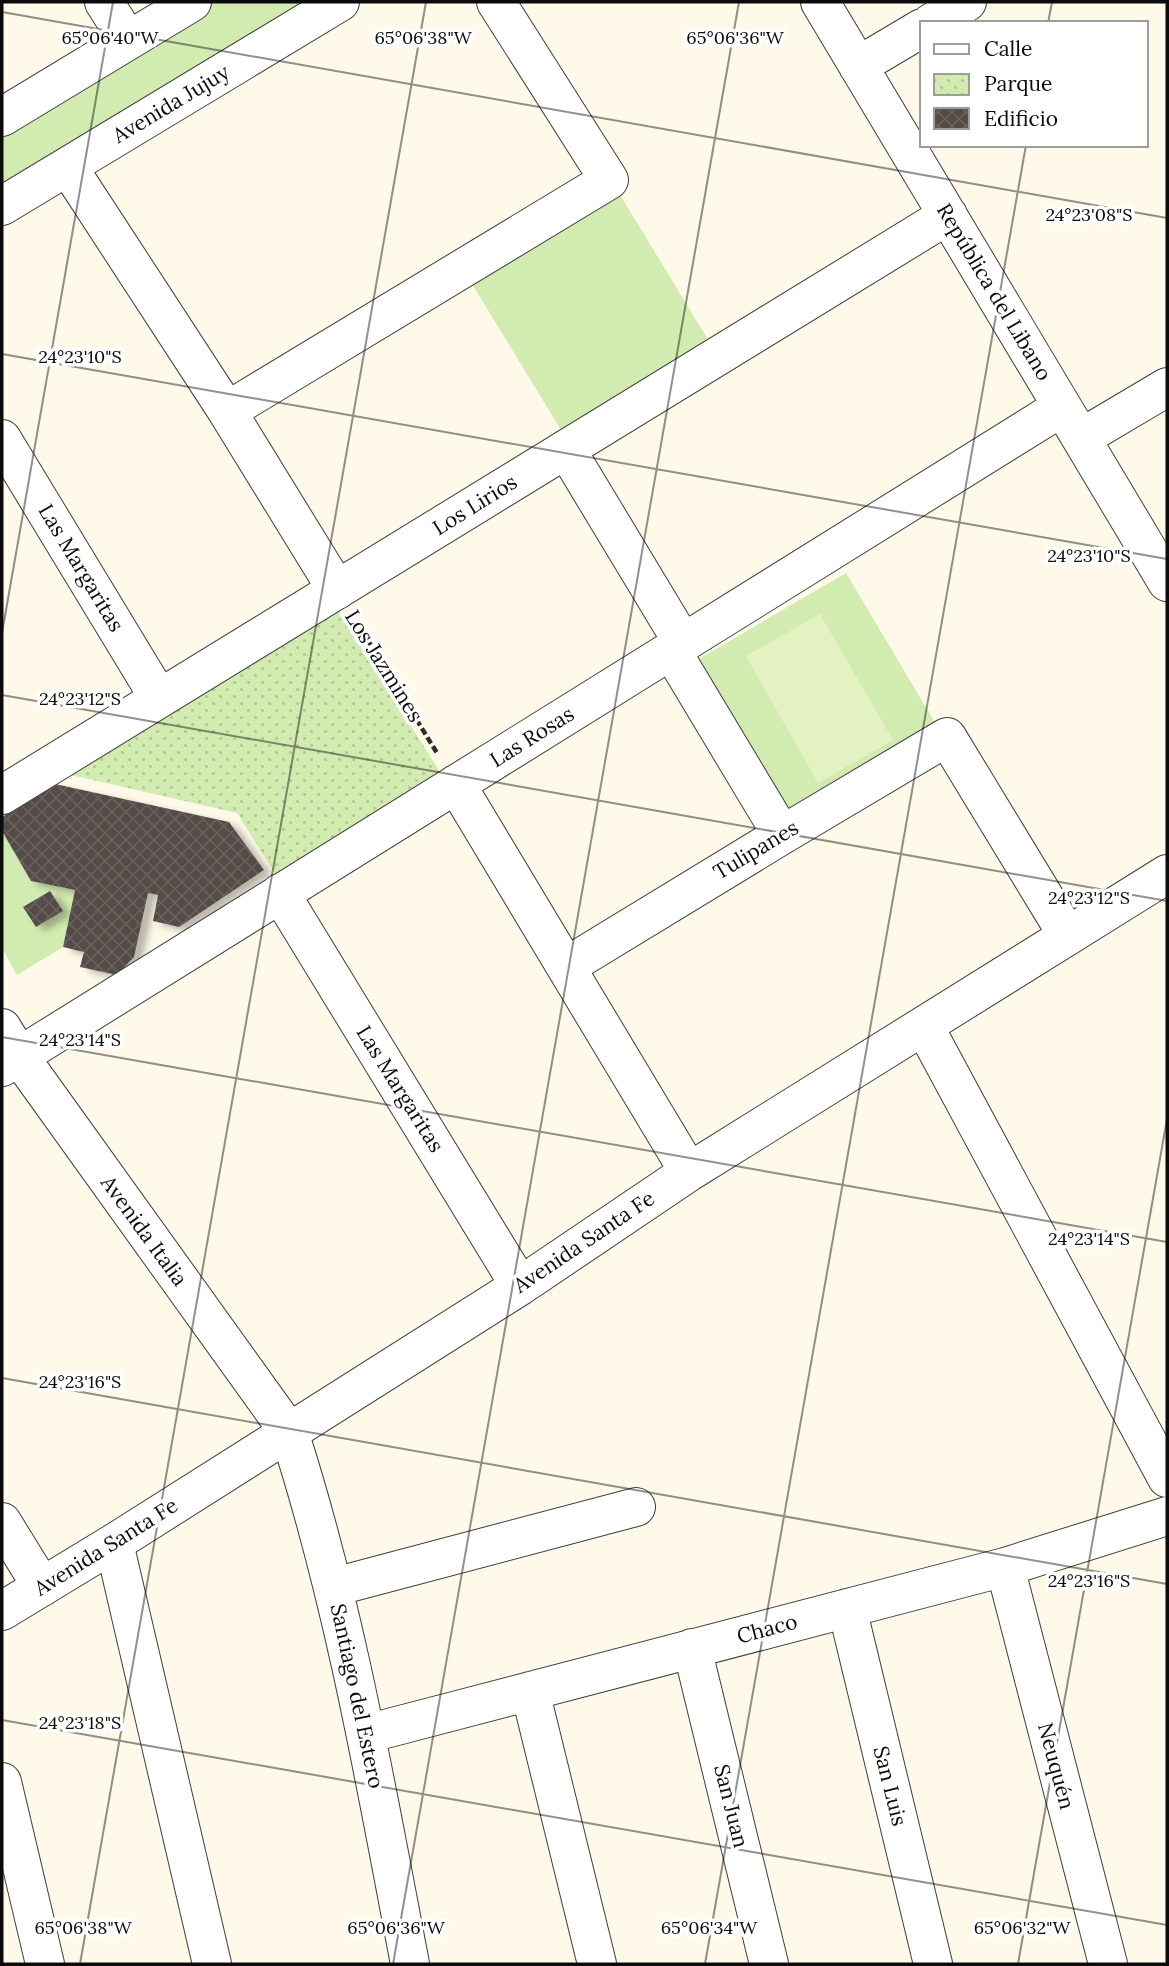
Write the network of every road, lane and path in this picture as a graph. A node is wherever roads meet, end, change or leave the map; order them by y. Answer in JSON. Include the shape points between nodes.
{"nodes":[{"id":1,"x":104,"y":2,"type":"edge"},
{"id":2,"x":192,"y":2,"type":"edge"},
{"id":3,"x":340,"y":2,"type":"edge"},
{"id":4,"x":496,"y":2,"type":"edge"},
{"id":5,"x":820,"y":2,"type":"edge"},
{"id":6,"x":967,"y":2,"type":"edge"},
{"id":7,"x":935,"y":21,"type":"edge"},
{"id":8,"x":920,"y":29,"type":"edge"},
{"id":9,"x":128,"y":40,"type":"junction"},
{"id":10,"x":859,"y":66,"type":"junction"},
{"id":11,"x":2,"y":117,"type":"edge"},
{"id":12,"x":68,"y":167,"type":"junction"},
{"id":13,"x":2,"y":206,"type":"edge"},
{"id":14,"x":948,"y":215,"type":"junction"},
{"id":15,"x":1167,"y":387,"type":"edge"},
{"id":16,"x":227,"y":411,"type":"junction"},
{"id":17,"x":1072,"y":423,"type":"junction"},
{"id":18,"x":2,"y":439,"type":"edge"},
{"id":19,"x":566,"y":449,"type":"junction"},
{"id":20,"x":1167,"y":582,"type":"edge"},
{"id":21,"x":337,"y":590,"type":"junction"},
{"id":22,"x":677,"y":646,"type":"junction"},
{"id":23,"x":159,"y":698,"type":"junction"},
{"id":24,"x":456,"y":784,"type":"junction"},
{"id":25,"x":2,"y":795,"type":"edge"},
{"id":26,"x":782,"y":835,"type":"junction"},
{"id":27,"x":1167,"y":874,"type":"edge"},
{"id":28,"x":280,"y":893,"type":"junction"},
{"id":29,"x":1068,"y":936,"type":"junction"},
{"id":30,"x":567,"y":966,"type":"junction"},
{"id":31,"x":923,"y":1026,"type":"junction"},
{"id":32,"x":8,"y":1050,"type":"edge"},
{"id":33,"x":689,"y":1172,"type":"junction"},
{"id":34,"x":520,"y":1286,"type":"junction"},
{"id":35,"x":289,"y":1432,"type":"junction"},
{"id":36,"x":1167,"y":1478,"type":"edge"},
{"id":37,"x":636,"y":1507,"type":"dead end"},
{"id":38,"x":1167,"y":1516,"type":"edge"},
{"id":39,"x":2,"y":1522,"type":"edge"},
{"id":40,"x":114,"y":1543,"type":"junction"},
{"id":41,"x":1005,"y":1567,"type":"junction"},
{"id":42,"x":42,"y":1587,"type":"junction"},
{"id":43,"x":334,"y":1587,"type":"junction"},
{"id":44,"x":847,"y":1608,"type":"junction"},
{"id":45,"x":2,"y":1612,"type":"edge"},
{"id":46,"x":692,"y":1648,"type":"junction"},
{"id":47,"x":530,"y":1691,"type":"junction"},
{"id":48,"x":366,"y":1734,"type":"junction"},
{"id":49,"x":2,"y":1782,"type":"edge"},
{"id":50,"x":45,"y":1964,"type":"edge"},
{"id":51,"x":212,"y":1964,"type":"edge"},
{"id":52,"x":410,"y":1964,"type":"edge"},
{"id":53,"x":597,"y":1964,"type":"edge"},
{"id":54,"x":769,"y":1964,"type":"edge"},
{"id":55,"x":933,"y":1964,"type":"edge"},
{"id":56,"x":1108,"y":1964,"type":"edge"}],
"edges":[{"from":1,"to":9,"type":"street"},
{"from":2,"to":9,"type":"street"},
{"from":3,"to":12,"type":"street","name":"Avenida Jujuy"},
{"from":4,"to":16,"type":"street","via":[[609,180]]},
{"from":5,"to":10,"type":"street","name":"República del Libano"},
{"from":6,"to":7,"type":"street"},
{"from":8,"to":10,"type":"street"},
{"from":9,"to":11,"type":"street"},
{"from":10,"to":14,"type":"street","name":"República del Libano"},
{"from":12,"to":13,"type":"street","name":"Avenida Jujuy"},
{"from":12,"to":16,"type":"street","name":"Los Jazmines"},
{"from":14,"to":17,"type":"street","name":"República del Libano"},
{"from":14,"to":19,"type":"street","name":"Los Lirios"},
{"from":15,"to":17,"type":"street","name":"Las Rosas"},
{"from":16,"to":21,"type":"street","name":"Los Jazmines"},
{"from":17,"to":20,"type":"street","name":"República del Libano"},
{"from":17,"to":22,"type":"street","name":"Las Rosas"},
{"from":18,"to":23,"type":"street","name":"Las Margaritas"},
{"from":19,"to":21,"type":"street","name":"Los Lirios"},
{"from":19,"to":22,"type":"street"},
{"from":21,"to":23,"type":"street","name":"Los Lirios"},
{"from":21,"to":24,"type":"path","name":"Los Jazmines"},
{"from":22,"to":24,"type":"street","name":"Las Rosas"},
{"from":22,"to":26,"type":"street"},
{"from":23,"to":25,"type":"street","name":"Los Lirios"},
{"from":24,"to":28,"type":"street","name":"Las Rosas"},
{"from":24,"to":30,"type":"street"},
{"from":26,"to":29,"type":"street","name":"Tulipanes","via":[[947,737]]},
{"from":26,"to":30,"type":"street","name":"Tulipanes"},
{"from":27,"to":29,"type":"street","name":"Avenida Santa Fe"},
{"from":28,"to":32,"type":"street","name":"Las Rosas"},
{"from":28,"to":34,"type":"street","name":"Las Margaritas"},
{"from":29,"to":31,"type":"street","name":"Avenida Santa Fe"},
{"from":30,"to":33,"type":"street"},
{"from":31,"to":33,"type":"street","name":"Avenida Santa Fe"},
{"from":31,"to":36,"type":"street"},
{"from":32,"to":35,"type":"street","name":"Avenida Italia"},
{"from":33,"to":34,"type":"street","name":"Avenida Santa Fe"},
{"from":34,"to":35,"type":"street","name":"Avenida Santa Fe"},
{"from":35,"to":40,"type":"street","name":"Avenida Santa Fe"},
{"from":35,"to":43,"type":"street","name":"Santiago del Estero"},
{"from":37,"to":43,"type":"street"},
{"from":38,"to":41,"type":"street","name":"Chaco"},
{"from":39,"to":42,"type":"street"},
{"from":40,"to":42,"type":"street","name":"Avenida Santa Fe"},
{"from":40,"to":51,"type":"street"},
{"from":41,"to":44,"type":"street","name":"Chaco"},
{"from":41,"to":56,"type":"street","name":"Neuquén"},
{"from":42,"to":45,"type":"street","name":"Avenida Santa Fe"},
{"from":43,"to":48,"type":"street","name":"Santiago del Estero"},
{"from":44,"to":46,"type":"street","name":"Chaco"},
{"from":44,"to":55,"type":"street","name":"San Luis"},
{"from":46,"to":47,"type":"street","name":"Chaco"},
{"from":46,"to":54,"type":"street","name":"San Juan"},
{"from":47,"to":48,"type":"street","name":"Chaco"},
{"from":47,"to":53,"type":"street"},
{"from":48,"to":52,"type":"street","name":"Santiago del Estero"},
{"from":49,"to":50,"type":"street"}]}
